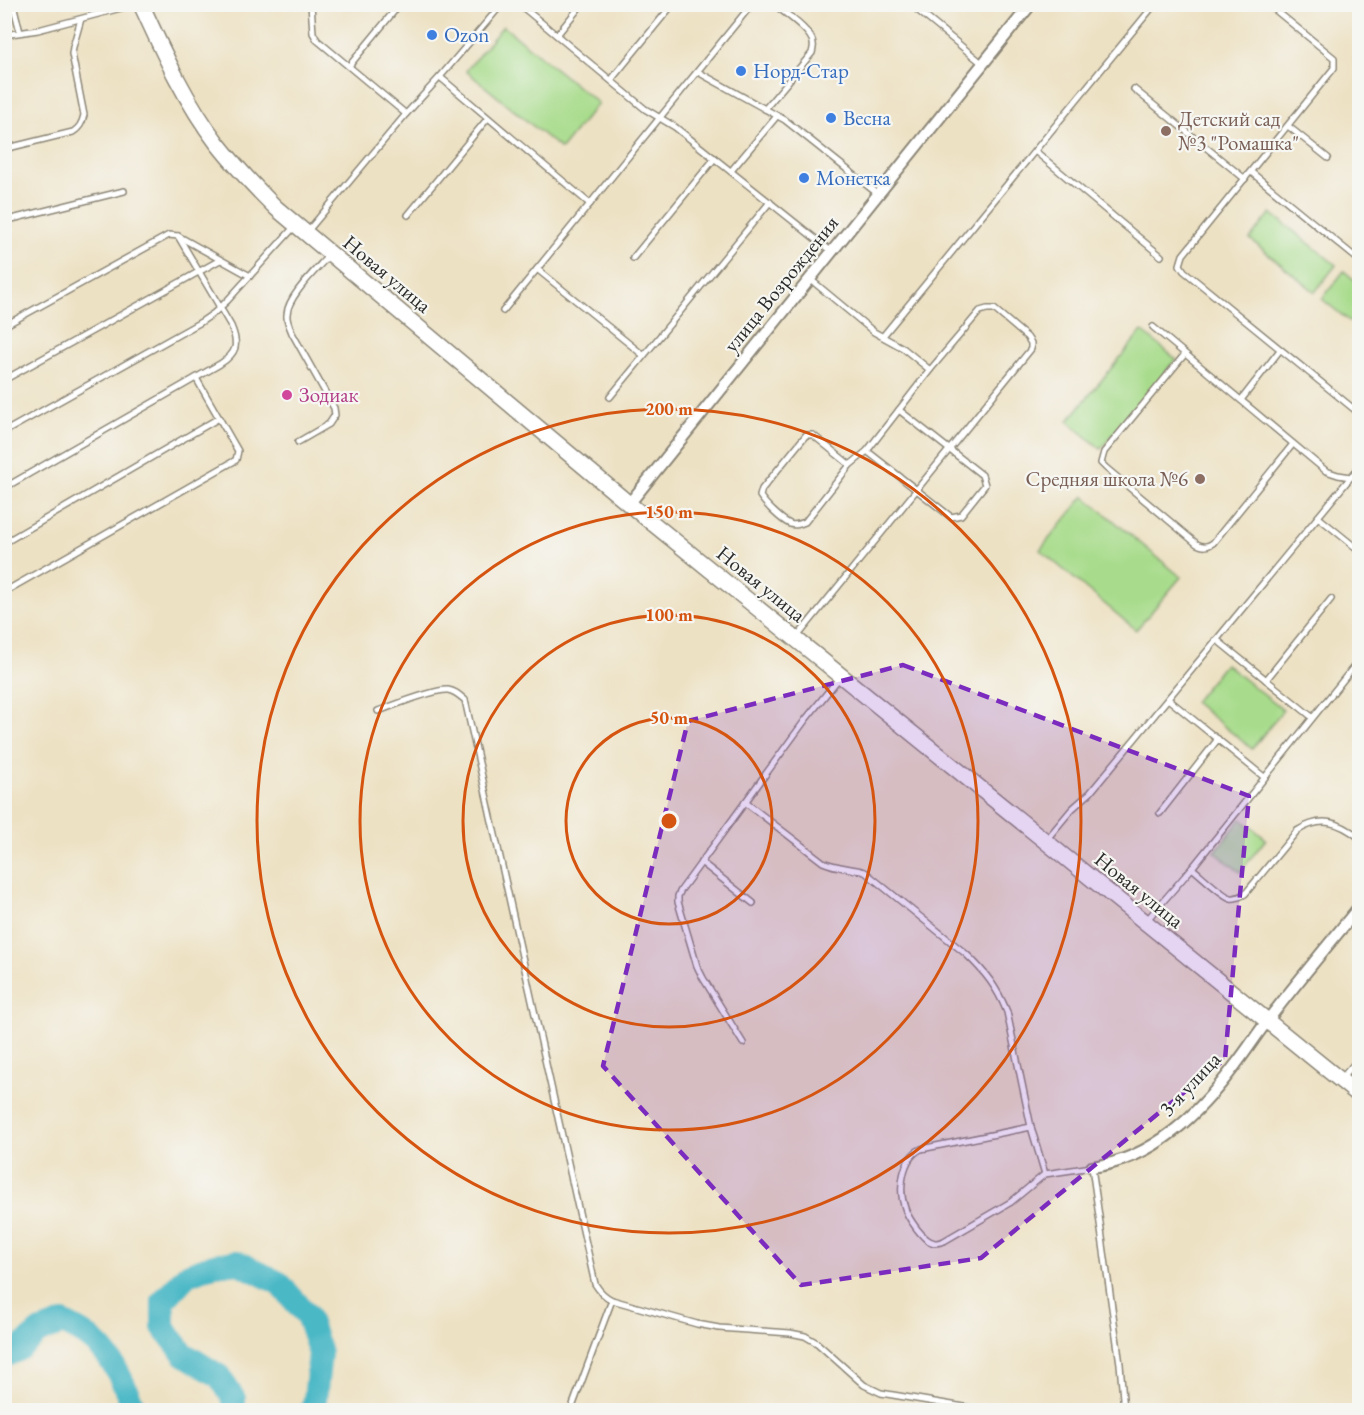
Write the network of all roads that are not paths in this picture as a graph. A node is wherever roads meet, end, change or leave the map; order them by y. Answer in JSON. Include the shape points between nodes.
{"nodes":[{"id":1,"x":13,"y":4,"type":"edge"},
{"id":2,"x":136,"y":4,"type":"edge"},
{"id":3,"x":141,"y":4,"type":"edge"},
{"id":4,"x":311,"y":4,"type":"edge"},
{"id":5,"x":400,"y":4,"type":"edge"},
{"id":6,"x":502,"y":4,"type":"edge"},
{"id":7,"x":519,"y":4,"type":"edge"},
{"id":8,"x":582,"y":4,"type":"edge"},
{"id":9,"x":674,"y":4,"type":"edge"},
{"id":10,"x":752,"y":4,"type":"edge"},
{"id":11,"x":774,"y":4,"type":"edge"},
{"id":12,"x":910,"y":4,"type":"edge"},
{"id":13,"x":1031,"y":4,"type":"edge"},
{"id":14,"x":1155,"y":4,"type":"edge"},
{"id":15,"x":1268,"y":4,"type":"edge"},
{"id":16,"x":81,"y":19,"type":"junction"},
{"id":17,"x":20,"y":32,"type":"junction"},
{"id":18,"x":4,"y":35,"type":"edge"},
{"id":19,"x":557,"y":35,"type":"junction"},
{"id":20,"x":983,"y":64,"type":"junction"},
{"id":21,"x":349,"y":66,"type":"junction"},
{"id":22,"x":698,"y":72,"type":"junction"},
{"id":23,"x":440,"y":77,"type":"junction"},
{"id":24,"x":611,"y":81,"type":"junction"},
{"id":25,"x":1134,"y":88,"type":"dead end"},
{"id":26,"x":765,"y":109,"type":"junction"},
{"id":27,"x":406,"y":114,"type":"junction"},
{"id":28,"x":777,"y":116,"type":"junction"},
{"id":29,"x":488,"y":118,"type":"junction"},
{"id":30,"x":660,"y":118,"type":"junction"},
{"id":31,"x":1288,"y":126,"type":"junction"},
{"id":32,"x":4,"y":149,"type":"edge"},
{"id":33,"x":1035,"y":151,"type":"junction"},
{"id":34,"x":715,"y":158,"type":"junction"},
{"id":35,"x":1328,"y":158,"type":"dead end"},
{"id":36,"x":731,"y":171,"type":"junction"},
{"id":37,"x":1251,"y":172,"type":"junction"},
{"id":38,"x":1245,"y":179,"type":"junction"},
{"id":39,"x":124,"y":191,"type":"dead end"},
{"id":40,"x":878,"y":194,"type":"junction"},
{"id":41,"x":770,"y":202,"type":"junction"},
{"id":42,"x":590,"y":204,"type":"junction"},
{"id":43,"x":408,"y":215,"type":"dead end"},
{"id":44,"x":4,"y":221,"type":"edge"},
{"id":45,"x":301,"y":229,"type":"junction"},
{"id":46,"x":178,"y":236,"type":"junction"},
{"id":47,"x":832,"y":252,"type":"junction"},
{"id":48,"x":330,"y":253,"type":"junction"},
{"id":49,"x":1161,"y":256,"type":"dead end"},
{"id":50,"x":633,"y":258,"type":"dead end"},
{"id":51,"x":220,"y":260,"type":"junction"},
{"id":52,"x":1359,"y":261,"type":"edge"},
{"id":53,"x":537,"y":269,"type":"junction"},
{"id":54,"x":199,"y":271,"type":"junction"},
{"id":55,"x":250,"y":276,"type":"junction"},
{"id":56,"x":810,"y":279,"type":"junction"},
{"id":57,"x":220,"y":308,"type":"junction"},
{"id":58,"x":503,"y":311,"type":"dead end"},
{"id":59,"x":4,"y":326,"type":"edge"},
{"id":60,"x":1153,"y":327,"type":"dead end"},
{"id":61,"x":884,"y":336,"type":"junction"},
{"id":62,"x":1280,"y":350,"type":"junction"},
{"id":63,"x":1185,"y":354,"type":"junction"},
{"id":64,"x":643,"y":355,"type":"junction"},
{"id":65,"x":930,"y":370,"type":"junction"},
{"id":66,"x":196,"y":378,"type":"junction"},
{"id":67,"x":4,"y":380,"type":"edge"},
{"id":68,"x":610,"y":397,"type":"dead end"},
{"id":69,"x":1240,"y":400,"type":"junction"},
{"id":70,"x":899,"y":410,"type":"junction"},
{"id":71,"x":1359,"y":414,"type":"edge"},
{"id":72,"x":219,"y":418,"type":"junction"},
{"id":73,"x":4,"y":432,"type":"edge"},
{"id":74,"x":298,"y":442,"type":"dead end"},
{"id":75,"x":1293,"y":444,"type":"junction"},
{"id":76,"x":951,"y":450,"type":"junction"},
{"id":77,"x":867,"y":451,"type":"junction"},
{"id":78,"x":850,"y":465,"type":"junction"},
{"id":79,"x":1359,"y":466,"type":"edge"},
{"id":80,"x":1351,"y":477,"type":"junction"},
{"id":81,"x":4,"y":488,"type":"edge"},
{"id":82,"x":917,"y":490,"type":"junction"},
{"id":83,"x":629,"y":504,"type":"junction"},
{"id":84,"x":1318,"y":517,"type":"junction"},
{"id":85,"x":4,"y":543,"type":"edge"},
{"id":86,"x":1359,"y":552,"type":"edge"},
{"id":87,"x":4,"y":592,"type":"edge"},
{"id":88,"x":1331,"y":599,"type":"dead end"},
{"id":89,"x":795,"y":639,"type":"junction"},
{"id":90,"x":1217,"y":640,"type":"junction"},
{"id":91,"x":1359,"y":659,"type":"edge"},
{"id":92,"x":841,"y":676,"type":"junction"},
{"id":93,"x":1266,"y":680,"type":"junction"},
{"id":94,"x":1168,"y":699,"type":"junction"},
{"id":95,"x":378,"y":711,"type":"dead end"},
{"id":96,"x":1312,"y":717,"type":"junction"},
{"id":97,"x":1218,"y":739,"type":"junction"},
{"id":98,"x":1264,"y":777,"type":"junction"},
{"id":99,"x":745,"y":801,"type":"junction"},
{"id":100,"x":1160,"y":813,"type":"dead end"},
{"id":101,"x":1359,"y":838,"type":"edge"},
{"id":102,"x":1046,"y":841,"type":"junction"},
{"id":103,"x":701,"y":862,"type":"junction"},
{"id":104,"x":1192,"y":868,"type":"junction"},
{"id":105,"x":753,"y":903,"type":"dead end"},
{"id":106,"x":1359,"y":906,"type":"edge"},
{"id":107,"x":1145,"y":923,"type":"junction"},
{"id":108,"x":1267,"y":1021,"type":"junction"},
{"id":109,"x":743,"y":1043,"type":"dead end"},
{"id":110,"x":1359,"y":1057,"type":"edge"},
{"id":111,"x":1340,"y":1080,"type":"junction"},
{"id":112,"x":1359,"y":1096,"type":"edge"},
{"id":113,"x":1031,"y":1126,"type":"junction"},
{"id":114,"x":1092,"y":1167,"type":"junction"},
{"id":115,"x":1045,"y":1174,"type":"junction"},
{"id":116,"x":612,"y":1300,"type":"junction"},
{"id":117,"x":571,"y":1410,"type":"edge"},
{"id":118,"x":998,"y":1410,"type":"edge"},
{"id":119,"x":1124,"y":1410,"type":"edge"}],
"edges":[{"from":1,"to":17,"type":"lane"},
{"from":2,"to":16,"type":"lane"},
{"from":3,"to":45,"type":"street","name":"Новая улица","via":[[179,82],[216,142],[256,188]]},
{"from":4,"to":21,"type":"lane","via":[[317,40]]},
{"from":5,"to":21,"type":"lane"},
{"from":6,"to":23,"type":"lane"},
{"from":7,"to":19,"type":"lane"},
{"from":8,"to":19,"type":"lane"},
{"from":9,"to":24,"type":"lane"},
{"from":10,"to":22,"type":"lane"},
{"from":11,"to":26,"type":"lane","via":[[809,33],[814,46]]},
{"from":12,"to":20,"type":"lane"},
{"from":13,"to":20,"type":"street","name":"улица Возрождения"},
{"from":14,"to":33,"type":"lane"},
{"from":15,"to":31,"type":"lane","via":[[1334,58],[1334,68]]},
{"from":16,"to":17,"type":"lane"},
{"from":16,"to":32,"type":"lane","via":[[72,54],[83,122],[73,132]]},
{"from":17,"to":18,"type":"lane"},
{"from":19,"to":24,"type":"lane"},
{"from":20,"to":40,"type":"street","name":"улица Возрождения"},
{"from":21,"to":27,"type":"lane"},
{"from":22,"to":26,"type":"lane"},
{"from":22,"to":30,"type":"lane"},
{"from":23,"to":27,"type":"lane"},
{"from":23,"to":29,"type":"lane"},
{"from":24,"to":30,"type":"lane"},
{"from":25,"to":38,"type":"lane"},
{"from":26,"to":28,"type":"lane"},
{"from":27,"to":45,"type":"lane"},
{"from":28,"to":36,"type":"lane"},
{"from":28,"to":40,"type":"lane"},
{"from":29,"to":42,"type":"lane"},
{"from":29,"to":43,"type":"lane"},
{"from":30,"to":34,"type":"lane"},
{"from":30,"to":42,"type":"lane"},
{"from":31,"to":35,"type":"lane"},
{"from":31,"to":37,"type":"lane"},
{"from":33,"to":49,"type":"lane"},
{"from":33,"to":61,"type":"lane"},
{"from":34,"to":36,"type":"lane"},
{"from":34,"to":50,"type":"lane"},
{"from":36,"to":41,"type":"lane"},
{"from":37,"to":38,"type":"lane"},
{"from":37,"to":52,"type":"lane"},
{"from":38,"to":62,"type":"lane","via":[[1183,255],[1180,265]]},
{"from":39,"to":44,"type":"lane"},
{"from":40,"to":47,"type":"street","name":"улица Возрождения"},
{"from":41,"to":47,"type":"lane"},
{"from":41,"to":64,"type":"lane"},
{"from":42,"to":53,"type":"lane"},
{"from":45,"to":48,"type":"street","name":"Новая улица"},
{"from":45,"to":55,"type":"lane"},
{"from":46,"to":51,"type":"lane"},
{"from":46,"to":54,"type":"lane"},
{"from":46,"to":59,"type":"lane","via":[[169,235]]},
{"from":47,"to":56,"type":"street","name":"улица Возрождения"},
{"from":48,"to":74,"type":"lane","via":[[295,294],[287,312],[292,333],[335,415],[329,424]]},
{"from":48,"to":83,"type":"street","name":"Новая улица"},
{"from":51,"to":54,"type":"lane"},
{"from":51,"to":55,"type":"lane"},
{"from":53,"to":58,"type":"lane"},
{"from":53,"to":64,"type":"lane"},
{"from":54,"to":57,"type":"lane"},
{"from":54,"to":67,"type":"lane"},
{"from":55,"to":57,"type":"lane"},
{"from":56,"to":61,"type":"lane"},
{"from":56,"to":83,"type":"street","name":"улица Возрождения"},
{"from":57,"to":66,"type":"lane","via":[[235,336],[236,347],[229,358]]},
{"from":57,"to":73,"type":"lane"},
{"from":60,"to":63,"type":"lane"},
{"from":61,"to":65,"type":"lane"},
{"from":62,"to":69,"type":"lane"},
{"from":62,"to":71,"type":"lane"},
{"from":63,"to":69,"type":"lane"},
{"from":63,"to":75,"type":"lane","via":[[1104,452],[1101,463],[1115,476],[1197,544],[1208,546]]},
{"from":64,"to":68,"type":"lane"},
{"from":65,"to":70,"type":"lane"},
{"from":65,"to":76,"type":"lane","via":[[980,311],[987,309],[994,309],[1031,343],[1031,350]]},
{"from":66,"to":72,"type":"lane"},
{"from":66,"to":81,"type":"lane"},
{"from":69,"to":75,"type":"lane"},
{"from":70,"to":76,"type":"lane"},
{"from":70,"to":77,"type":"lane"},
{"from":72,"to":85,"type":"lane"},
{"from":72,"to":87,"type":"lane","via":[[237,451],[236,459]]},
{"from":75,"to":80,"type":"lane","via":[[1326,471]]},
{"from":76,"to":82,"type":"lane"},
{"from":76,"to":82,"type":"lane","via":[[982,475],[985,484],[961,515],[951,517]]},
{"from":77,"to":78,"type":"lane"},
{"from":77,"to":82,"type":"lane"},
{"from":78,"to":78,"type":"lane","via":[[805,522],[797,525],[789,524],[765,505],[760,496],[806,435],[813,435]]},
{"from":79,"to":80,"type":"lane"},
{"from":80,"to":84,"type":"lane"},
{"from":82,"to":89,"type":"lane"},
{"from":83,"to":89,"type":"street","name":"Новая улица"},
{"from":84,"to":86,"type":"lane"},
{"from":84,"to":90,"type":"lane"},
{"from":88,"to":93,"type":"lane"},
{"from":89,"to":92,"type":"street","name":"Новая улица"},
{"from":90,"to":93,"type":"lane"},
{"from":90,"to":94,"type":"lane"},
{"from":91,"to":96,"type":"lane"},
{"from":92,"to":99,"type":"lane"},
{"from":92,"to":102,"type":"street","name":"Новая улица"},
{"from":93,"to":96,"type":"lane"},
{"from":94,"to":97,"type":"lane"},
{"from":94,"to":102,"type":"lane"},
{"from":95,"to":116,"type":"lane","via":[[446,690],[465,700],[595,1284]]},
{"from":96,"to":98,"type":"lane"},
{"from":97,"to":98,"type":"lane"},
{"from":97,"to":100,"type":"lane"},
{"from":98,"to":104,"type":"lane"},
{"from":99,"to":103,"type":"lane"},
{"from":99,"to":113,"type":"lane","via":[[823,862],[865,872],[982,969],[1007,1012]]},
{"from":101,"to":104,"type":"lane","via":[[1326,822],[1306,825],[1245,894],[1238,897],[1224,894]]},
{"from":102,"to":107,"type":"street","name":"Новая улица"},
{"from":103,"to":105,"type":"lane"},
{"from":103,"to":109,"type":"lane","via":[[681,890],[678,902],[697,966]]},
{"from":104,"to":107,"type":"lane"},
{"from":106,"to":108,"type":"street","name":"3-я улица"},
{"from":107,"to":108,"type":"street","name":"Новая улица"},
{"from":108,"to":111,"type":"street","name":"Новая улица"},
{"from":108,"to":114,"type":"street","name":"3-я улица","via":[[1220,1086],[1189,1119],[1148,1149]]},
{"from":110,"to":111,"type":"lane"},
{"from":111,"to":112,"type":"street","name":"Новая улица"},
{"from":113,"to":115,"type":"lane"},
{"from":113,"to":115,"type":"lane","via":[[917,1151],[909,1159],[903,1182],[905,1209],[928,1240],[944,1242],[1011,1202]]},
{"from":114,"to":115,"type":"lane"},
{"from":114,"to":119,"type":"lane"},
{"from":116,"to":117,"type":"lane"},
{"from":116,"to":118,"type":"lane","via":[[697,1324],[805,1336],[864,1385],[881,1393]]}]}
